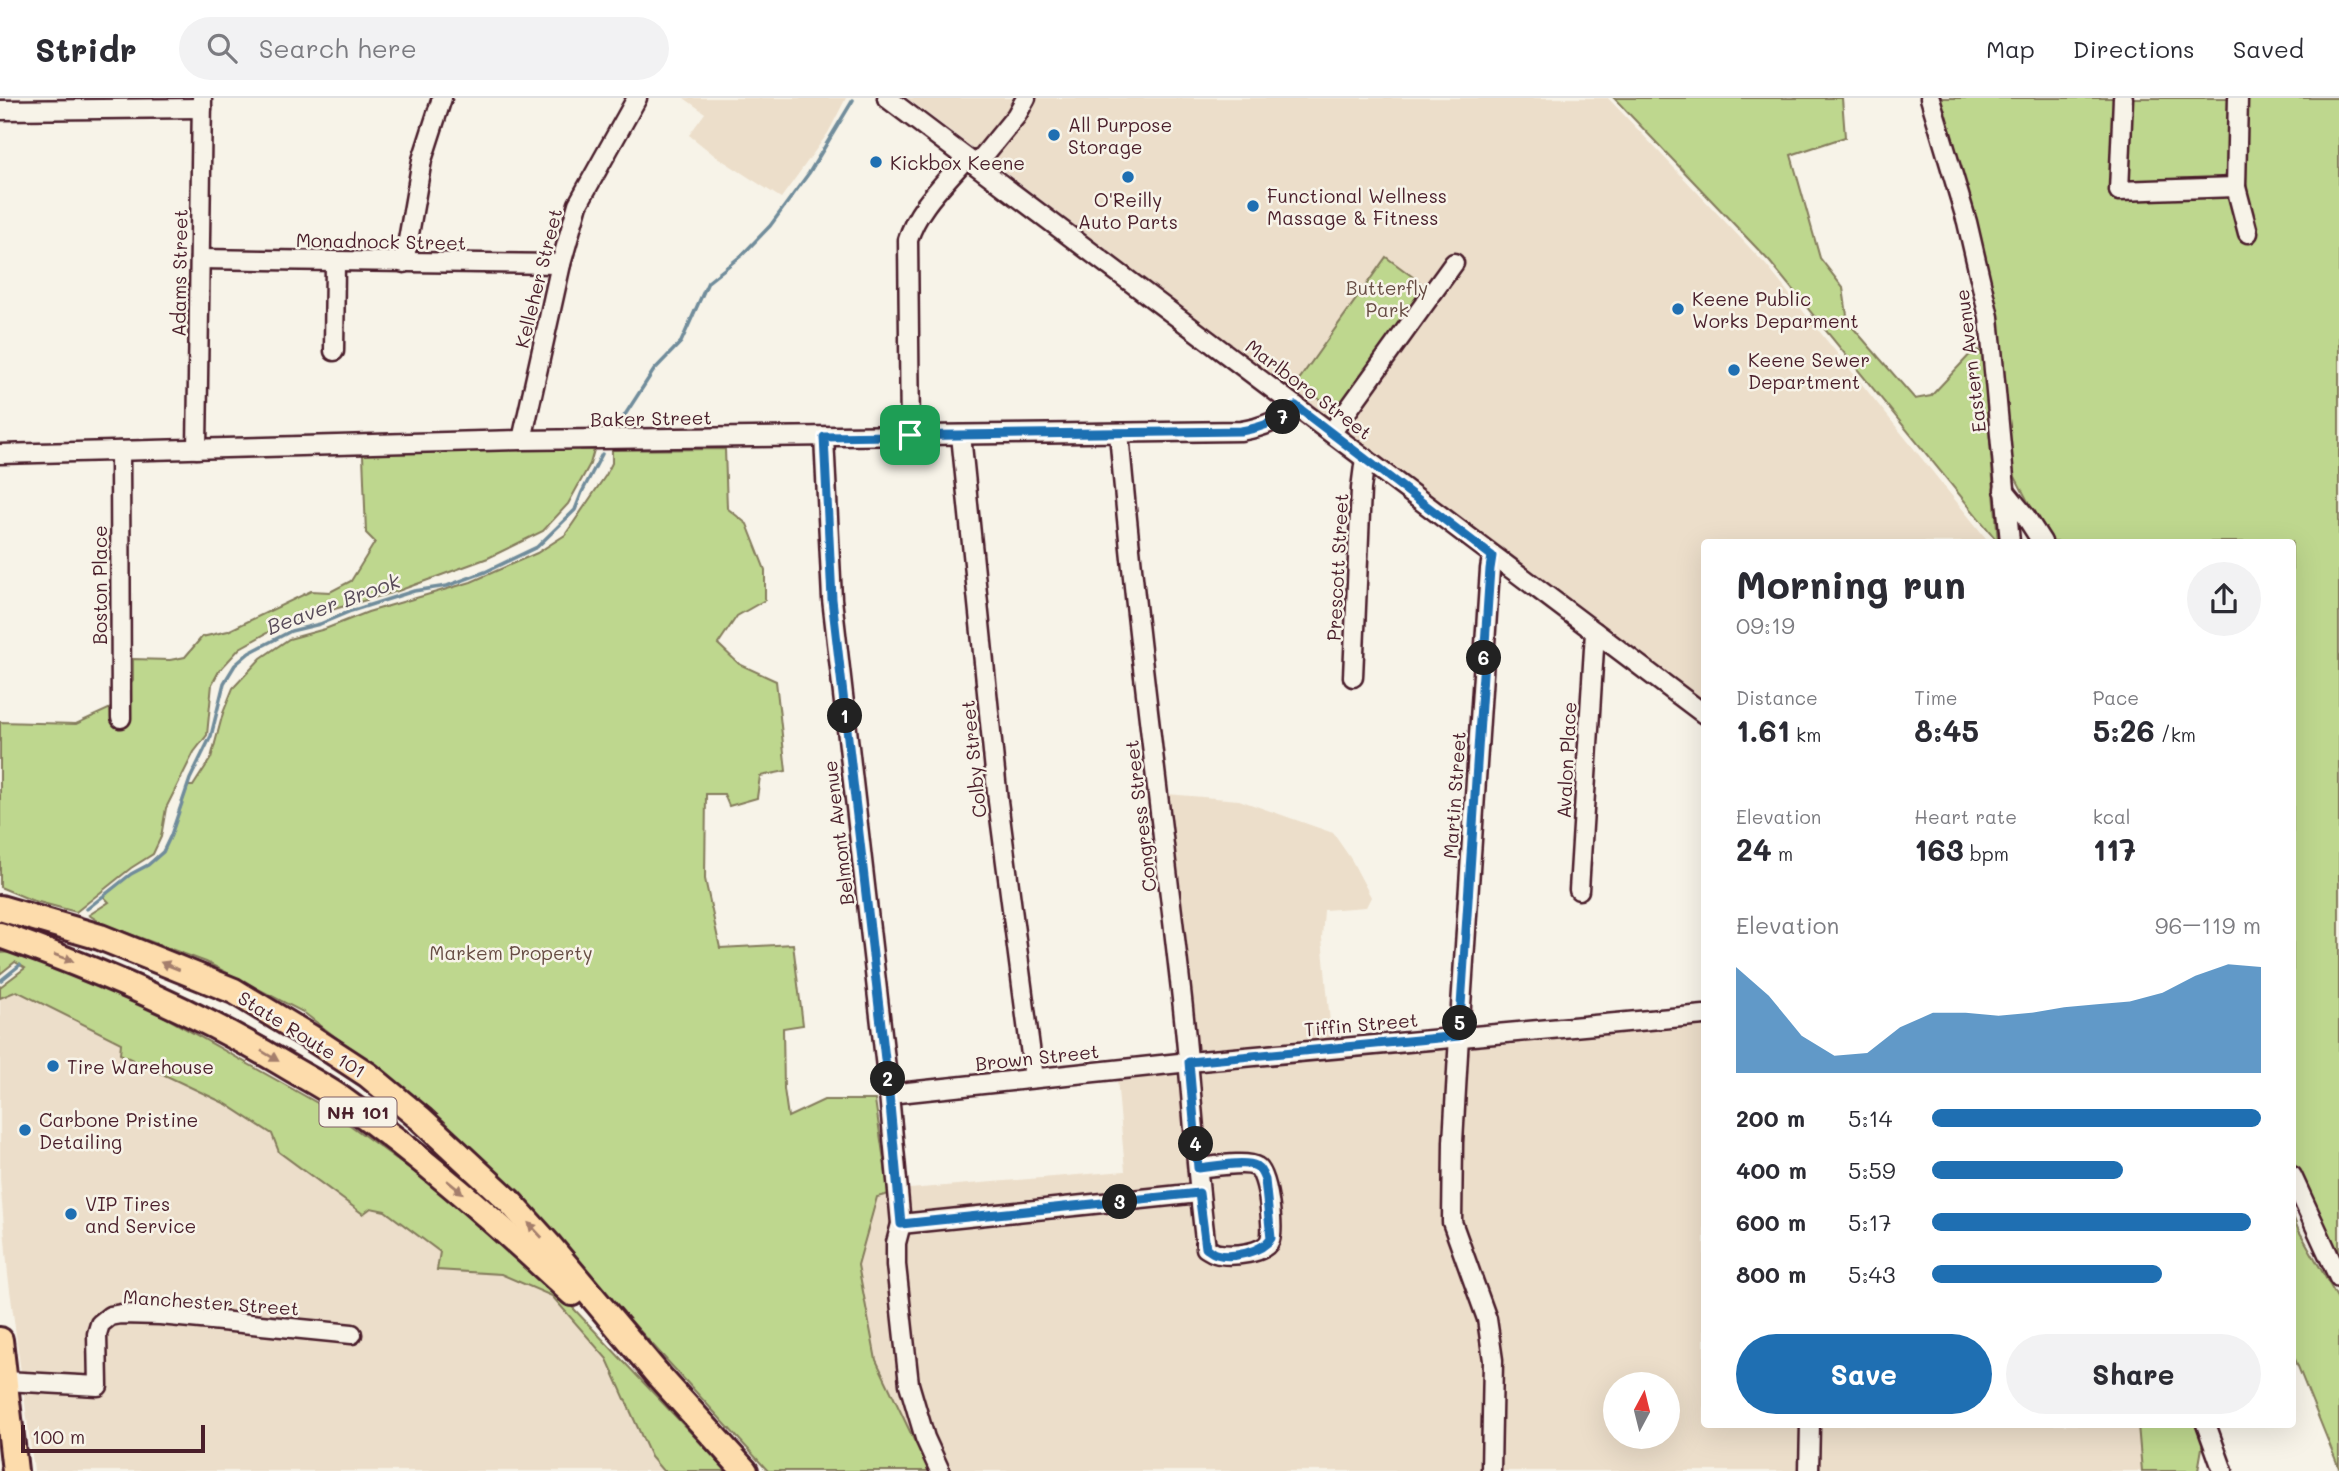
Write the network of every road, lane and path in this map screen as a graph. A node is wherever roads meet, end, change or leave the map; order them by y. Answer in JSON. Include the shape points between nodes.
{"nodes":[{"id":1,"x":442,"y":98,"type":"edge"},
{"id":2,"x":637,"y":98,"type":"edge"},
{"id":3,"x":887,"y":98,"type":"edge"},
{"id":4,"x":1026,"y":98,"type":"edge"},
{"id":5,"x":1930,"y":98,"type":"edge"},
{"id":6,"x":2123,"y":98,"type":"edge"},
{"id":7,"x":2238,"y":98,"type":"edge"},
{"id":8,"x":202,"y":103,"type":"edge"},
{"id":9,"x":0,"y":110,"type":"edge"},
{"id":10,"x":971,"y":162,"type":"junction"},
{"id":11,"x":2236,"y":187,"type":"junction"},
{"id":12,"x":2248,"y":233,"type":"dead end"},
{"id":13,"x":200,"y":260,"type":"junction"},
{"id":14,"x":335,"y":263,"type":"junction"},
{"id":15,"x":404,"y":263,"type":"junction"},
{"id":16,"x":1454,"y":263,"type":"dead end"},
{"id":17,"x":561,"y":264,"type":"junction"},
{"id":18,"x":334,"y":351,"type":"dead end"},
{"id":19,"x":1296,"y":406,"type":"junction"},
{"id":20,"x":1332,"y":432,"type":"junction"},
{"id":21,"x":1119,"y":433,"type":"junction"},
{"id":22,"x":910,"y":435,"type":"junction"},
{"id":23,"x":961,"y":435,"type":"junction"},
{"id":24,"x":824,"y":437,"type":"junction"},
{"id":25,"x":522,"y":440,"type":"junction"},
{"id":26,"x":197,"y":449,"type":"junction"},
{"id":27,"x":120,"y":451,"type":"junction"},
{"id":28,"x":0,"y":454,"type":"edge"},
{"id":29,"x":1365,"y":458,"type":"junction"},
{"id":30,"x":2004,"y":490,"type":"junction"},
{"id":31,"x":2010,"y":539,"type":"edge"},
{"id":32,"x":2040,"y":539,"type":"edge"},
{"id":33,"x":1492,"y":556,"type":"junction"},
{"id":34,"x":1595,"y":632,"type":"junction"},
{"id":35,"x":1353,"y":677,"type":"dead end"},
{"id":36,"x":1701,"y":712,"type":"edge"},
{"id":37,"x":121,"y":718,"type":"dead end"},
{"id":38,"x":1579,"y":890,"type":"dead end"},
{"id":39,"x":0,"y":902,"type":"edge"},
{"id":40,"x":0,"y":908,"type":"edge"},
{"id":41,"x":26,"y":916,"type":"junction"},
{"id":42,"x":0,"y":935,"type":"edge"},
{"id":43,"x":0,"y":947,"type":"edge"},
{"id":44,"x":34,"y":947,"type":"junction"},
{"id":45,"x":1701,"y":1015,"type":"edge"},
{"id":46,"x":1459,"y":1036,"type":"junction"},
{"id":47,"x":1189,"y":1062,"type":"junction"},
{"id":48,"x":1034,"y":1078,"type":"junction"},
{"id":49,"x":889,"y":1094,"type":"junction"},
{"id":50,"x":1198,"y":1168,"type":"junction"},
{"id":51,"x":2296,"y":1185,"type":"edge"},
{"id":52,"x":1199,"y":1193,"type":"junction"},
{"id":53,"x":901,"y":1224,"type":"junction"},
{"id":54,"x":2339,"y":1278,"type":"edge"},
{"id":55,"x":352,"y":1334,"type":"dead end"},
{"id":56,"x":0,"y":1340,"type":"edge"},
{"id":57,"x":659,"y":1376,"type":"junction"},
{"id":58,"x":5,"y":1381,"type":"junction"},
{"id":59,"x":1810,"y":1428,"type":"edge"},
{"id":60,"x":2207,"y":1428,"type":"edge"},
{"id":61,"x":15,"y":1471,"type":"edge"},
{"id":62,"x":745,"y":1471,"type":"edge"},
{"id":63,"x":940,"y":1471,"type":"edge"},
{"id":64,"x":1491,"y":1471,"type":"edge"},
{"id":65,"x":1809,"y":1471,"type":"edge"},
{"id":66,"x":2222,"y":1471,"type":"edge"}],
"edges":[{"from":1,"to":15,"type":"street","via":[[422,160]]},
{"from":2,"to":17,"type":"street","name":"Kelleher Street","via":[[578,204]]},
{"from":3,"to":10,"type":"street","name":"Marlboro Street"},
{"from":4,"to":10,"type":"street","via":[[1016,116]]},
{"from":5,"to":30,"type":"street","name":"Eastern Avenue","via":[[1989,317]]},
{"from":6,"to":11,"type":"street","via":[[2119,191]]},
{"from":7,"to":11,"type":"street"},
{"from":8,"to":9,"type":"street"},
{"from":8,"to":13,"type":"street","name":"Adams Street"},
{"from":10,"to":19,"type":"street","name":"Marlboro Street"},
{"from":10,"to":22,"type":"street","via":[[921,211],[908,240]]},
{"from":11,"to":12,"type":"street"},
{"from":13,"to":14,"type":"street","name":"Monadnock Street"},
{"from":13,"to":26,"type":"street","name":"Adams Street"},
{"from":14,"to":15,"type":"street","name":"Monadnock Street"},
{"from":14,"to":18,"type":"street"},
{"from":15,"to":17,"type":"street","name":"Monadnock Street"},
{"from":16,"to":20,"type":"street"},
{"from":17,"to":25,"type":"street","name":"Kelleher Street"},
{"from":19,"to":20,"type":"street","name":"Marlboro Street"},
{"from":19,"to":21,"type":"street","name":"Baker Street","via":[[1263,428]]},
{"from":20,"to":29,"type":"street","name":"Marlboro Street"},
{"from":21,"to":23,"type":"street","name":"Baker Street"},
{"from":21,"to":47,"type":"street","name":"Congress Street"},
{"from":22,"to":23,"type":"street","name":"Baker Street"},
{"from":22,"to":24,"type":"street","name":"Baker Street"},
{"from":23,"to":48,"type":"street","name":"Colby Street","via":[[998,801]]},
{"from":24,"to":25,"type":"street","name":"Baker Street"},
{"from":24,"to":49,"type":"street","name":"Belmont Avenue","via":[[832,599]]},
{"from":25,"to":26,"type":"street","name":"Baker Street"},
{"from":26,"to":27,"type":"street","name":"Baker Street"},
{"from":27,"to":28,"type":"street","name":"Baker Street"},
{"from":27,"to":37,"type":"street","name":"Boston Place"},
{"from":29,"to":33,"type":"street","name":"Marlboro Street"},
{"from":29,"to":35,"type":"street","name":"Prescott Street"},
{"from":30,"to":31,"type":"street","name":"Eastern Avenue"},
{"from":30,"to":32,"type":"street"},
{"from":33,"to":34,"type":"street","name":"Marlboro Street"},
{"from":33,"to":46,"type":"street","name":"Martin Street"},
{"from":34,"to":36,"type":"street","name":"Marlboro Street"},
{"from":34,"to":38,"type":"street","name":"Avalon Place"},
{"from":39,"to":41,"type":"highway"},
{"from":40,"to":41,"type":"highway","name":"State Route 101","number":"NH 101"},
{"from":57,"to":41,"type":"highway","name":"State Route 101","number":"NH 101","one_way":true,"via":[[510,1202],[368,1074],[234,991],[100,937]]},
{"from":42,"to":44,"type":"highway","name":"State Route 101","number":"NH 101"},
{"from":43,"to":44,"type":"highway"},
{"from":44,"to":57,"type":"highway","name":"State Route 101","number":"NH 101","one_way":true,"via":[[97,970],[225,1030],[338,1097],[491,1217]]},
{"from":45,"to":46,"type":"street","name":"Tiffin Street"},
{"from":46,"to":47,"type":"street","name":"Tiffin Street"},
{"from":46,"to":64,"type":"street","name":"Martin Street","via":[[1452,1222],[1489,1333],[1493,1360]]},
{"from":47,"to":48,"type":"street","name":"Brown Street"},
{"from":47,"to":50,"type":"street","name":"Congress Street"},
{"from":48,"to":49,"type":"street","name":"Brown Street"},
{"from":49,"to":53,"type":"street","name":"Belmont Avenue"},
{"from":50,"to":52,"type":"street","name":"Congress Street"},
{"from":50,"to":52,"type":"street","via":[[1256,1166],[1265,1180],[1271,1238],[1255,1251],[1229,1255],[1206,1248]]},
{"from":51,"to":54,"type":"street"},
{"from":52,"to":53,"type":"street"},
{"from":53,"to":63,"type":"street","name":"Belmont Avenue","via":[[896,1265],[909,1384]]},
{"from":55,"to":58,"type":"street","name":"Manchester Street","via":[[121,1314],[100,1324],[98,1386]]},
{"from":56,"to":58,"type":"highway"},
{"from":57,"to":62,"type":"highway","name":"State Route 101","number":"NH 101"},
{"from":58,"to":61,"type":"highway"},
{"from":59,"to":65,"type":"street"},
{"from":60,"to":66,"type":"street"}]}
